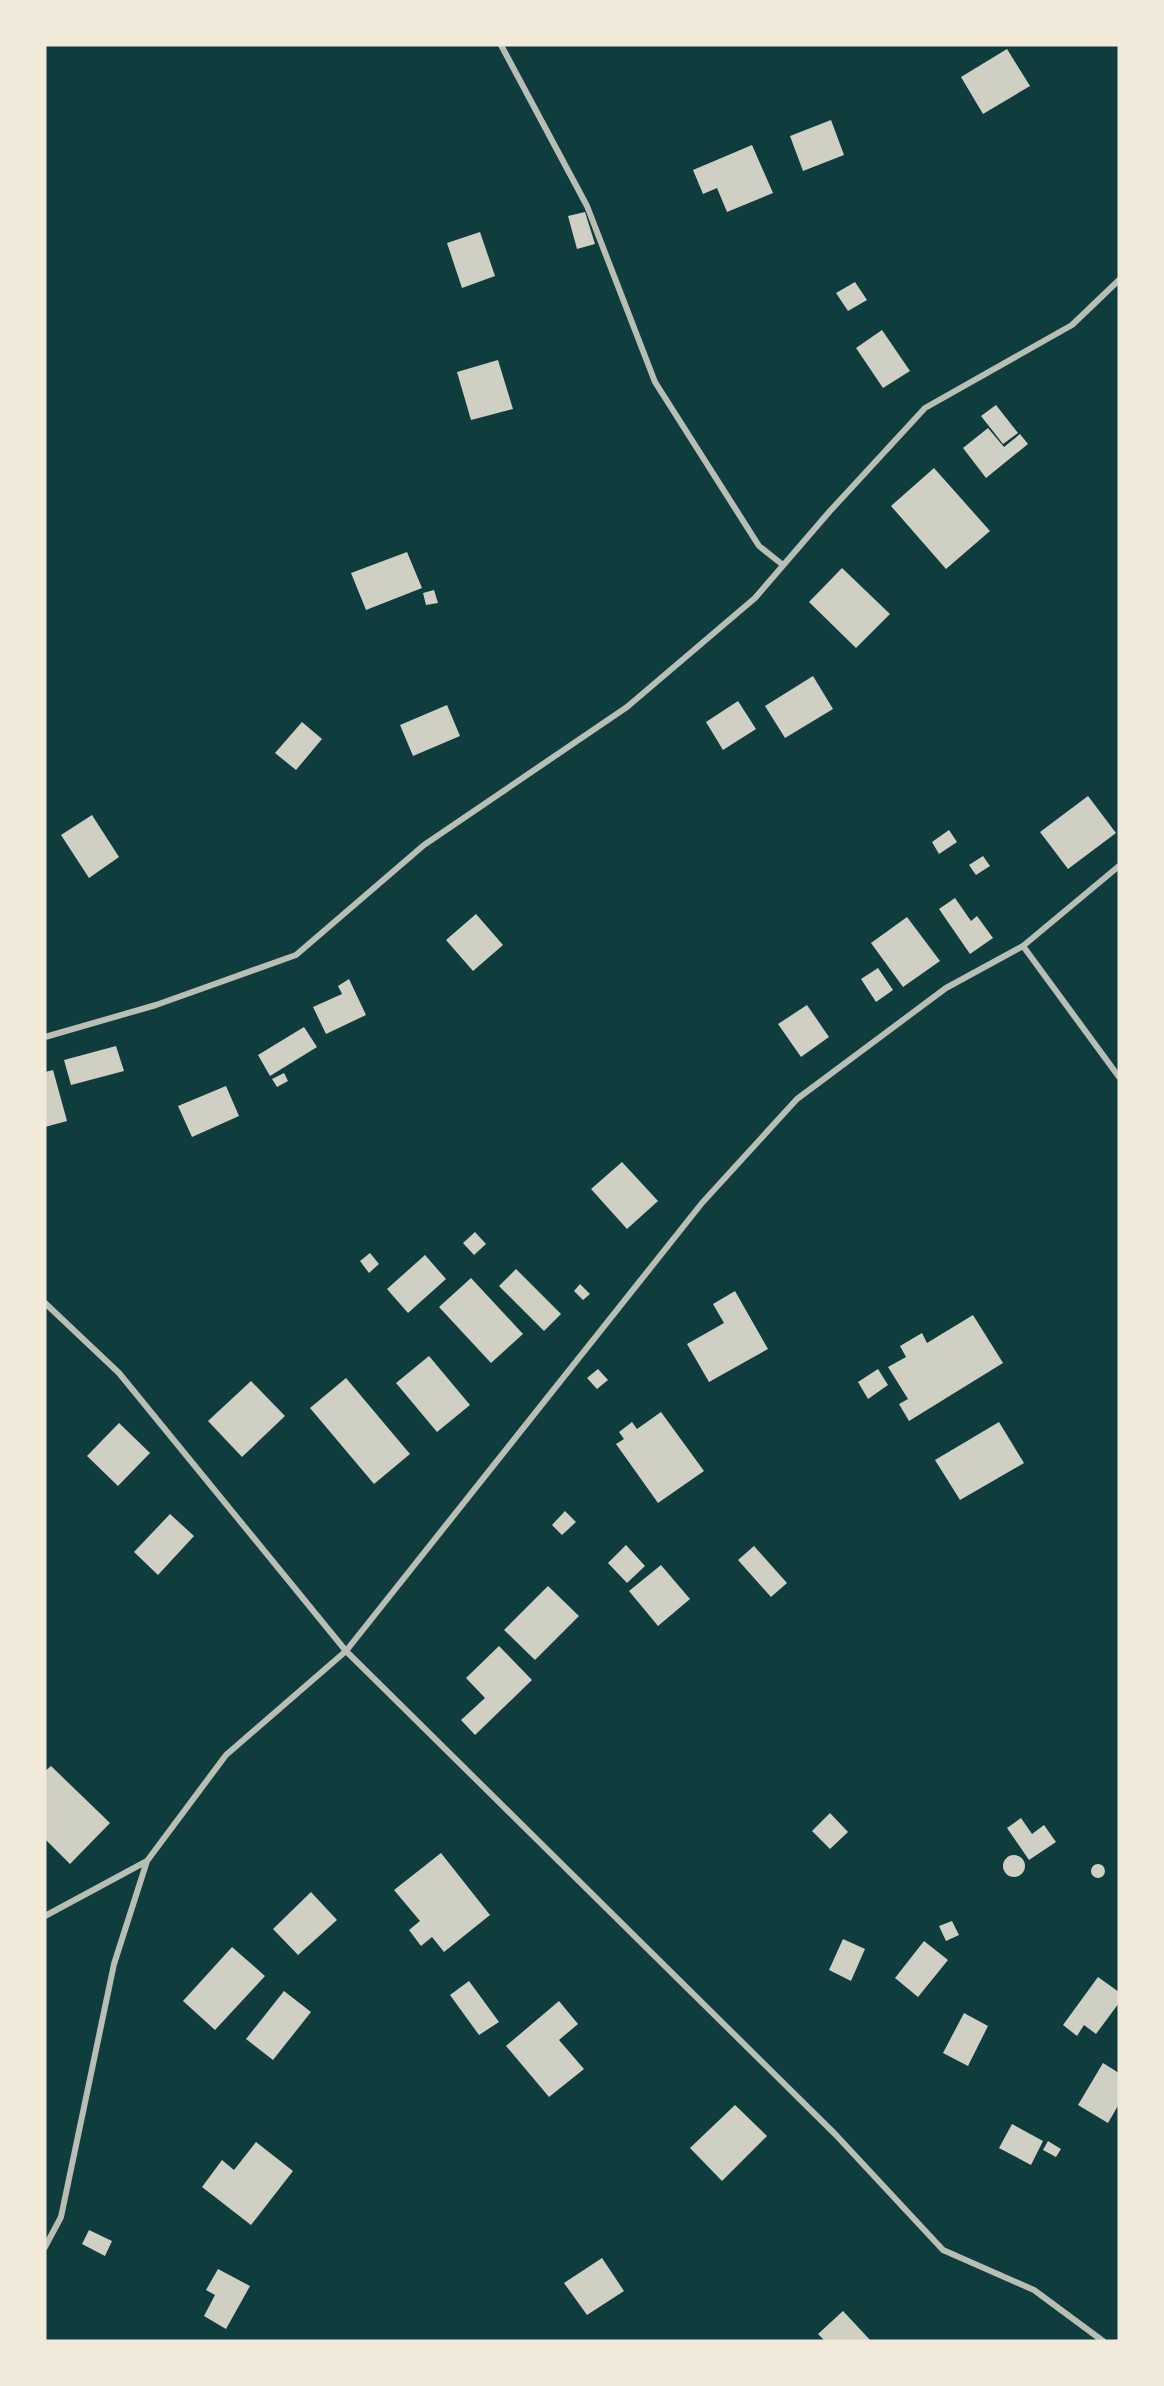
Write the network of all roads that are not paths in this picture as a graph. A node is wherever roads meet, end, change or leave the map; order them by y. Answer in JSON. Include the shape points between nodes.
{"nodes":[{"id":1,"x":501,"y":45,"type":"edge"},
{"id":2,"x":1119,"y":280,"type":"edge"},
{"id":3,"x":783,"y":565,"type":"junction"},
{"id":4,"x":1119,"y":866,"type":"edge"},
{"id":5,"x":1023,"y":946,"type":"junction"},
{"id":6,"x":45,"y":1037,"type":"edge"},
{"id":7,"x":1119,"y":1077,"type":"edge"},
{"id":8,"x":45,"y":1303,"type":"edge"},
{"id":9,"x":346,"y":1650,"type":"junction"},
{"id":10,"x":147,"y":1861,"type":"junction"},
{"id":11,"x":45,"y":1916,"type":"edge"},
{"id":12,"x":45,"y":2247,"type":"edge"},
{"id":13,"x":1103,"y":2341,"type":"edge"}],
"edges":[{"from":1,"to":3,"type":"street","via":[[587,206],[655,381],[759,546]]},
{"from":2,"to":3,"type":"street","via":[[1072,325],[925,408]]},
{"from":3,"to":6,"type":"street","via":[[755,598],[627,707],[424,845],[296,955],[156,1005]]},
{"from":4,"to":5,"type":"street"},
{"from":5,"to":7,"type":"street"},
{"from":5,"to":9,"type":"street","via":[[946,988],[797,1099],[702,1203]]},
{"from":8,"to":9,"type":"street","via":[[119,1373]]},
{"from":9,"to":10,"type":"street","via":[[226,1755]]},
{"from":9,"to":13,"type":"street","via":[[835,2134],[943,2250],[1034,2290]]},
{"from":10,"to":11,"type":"street"},
{"from":10,"to":12,"type":"street","via":[[114,1964],[61,2217]]}]}
